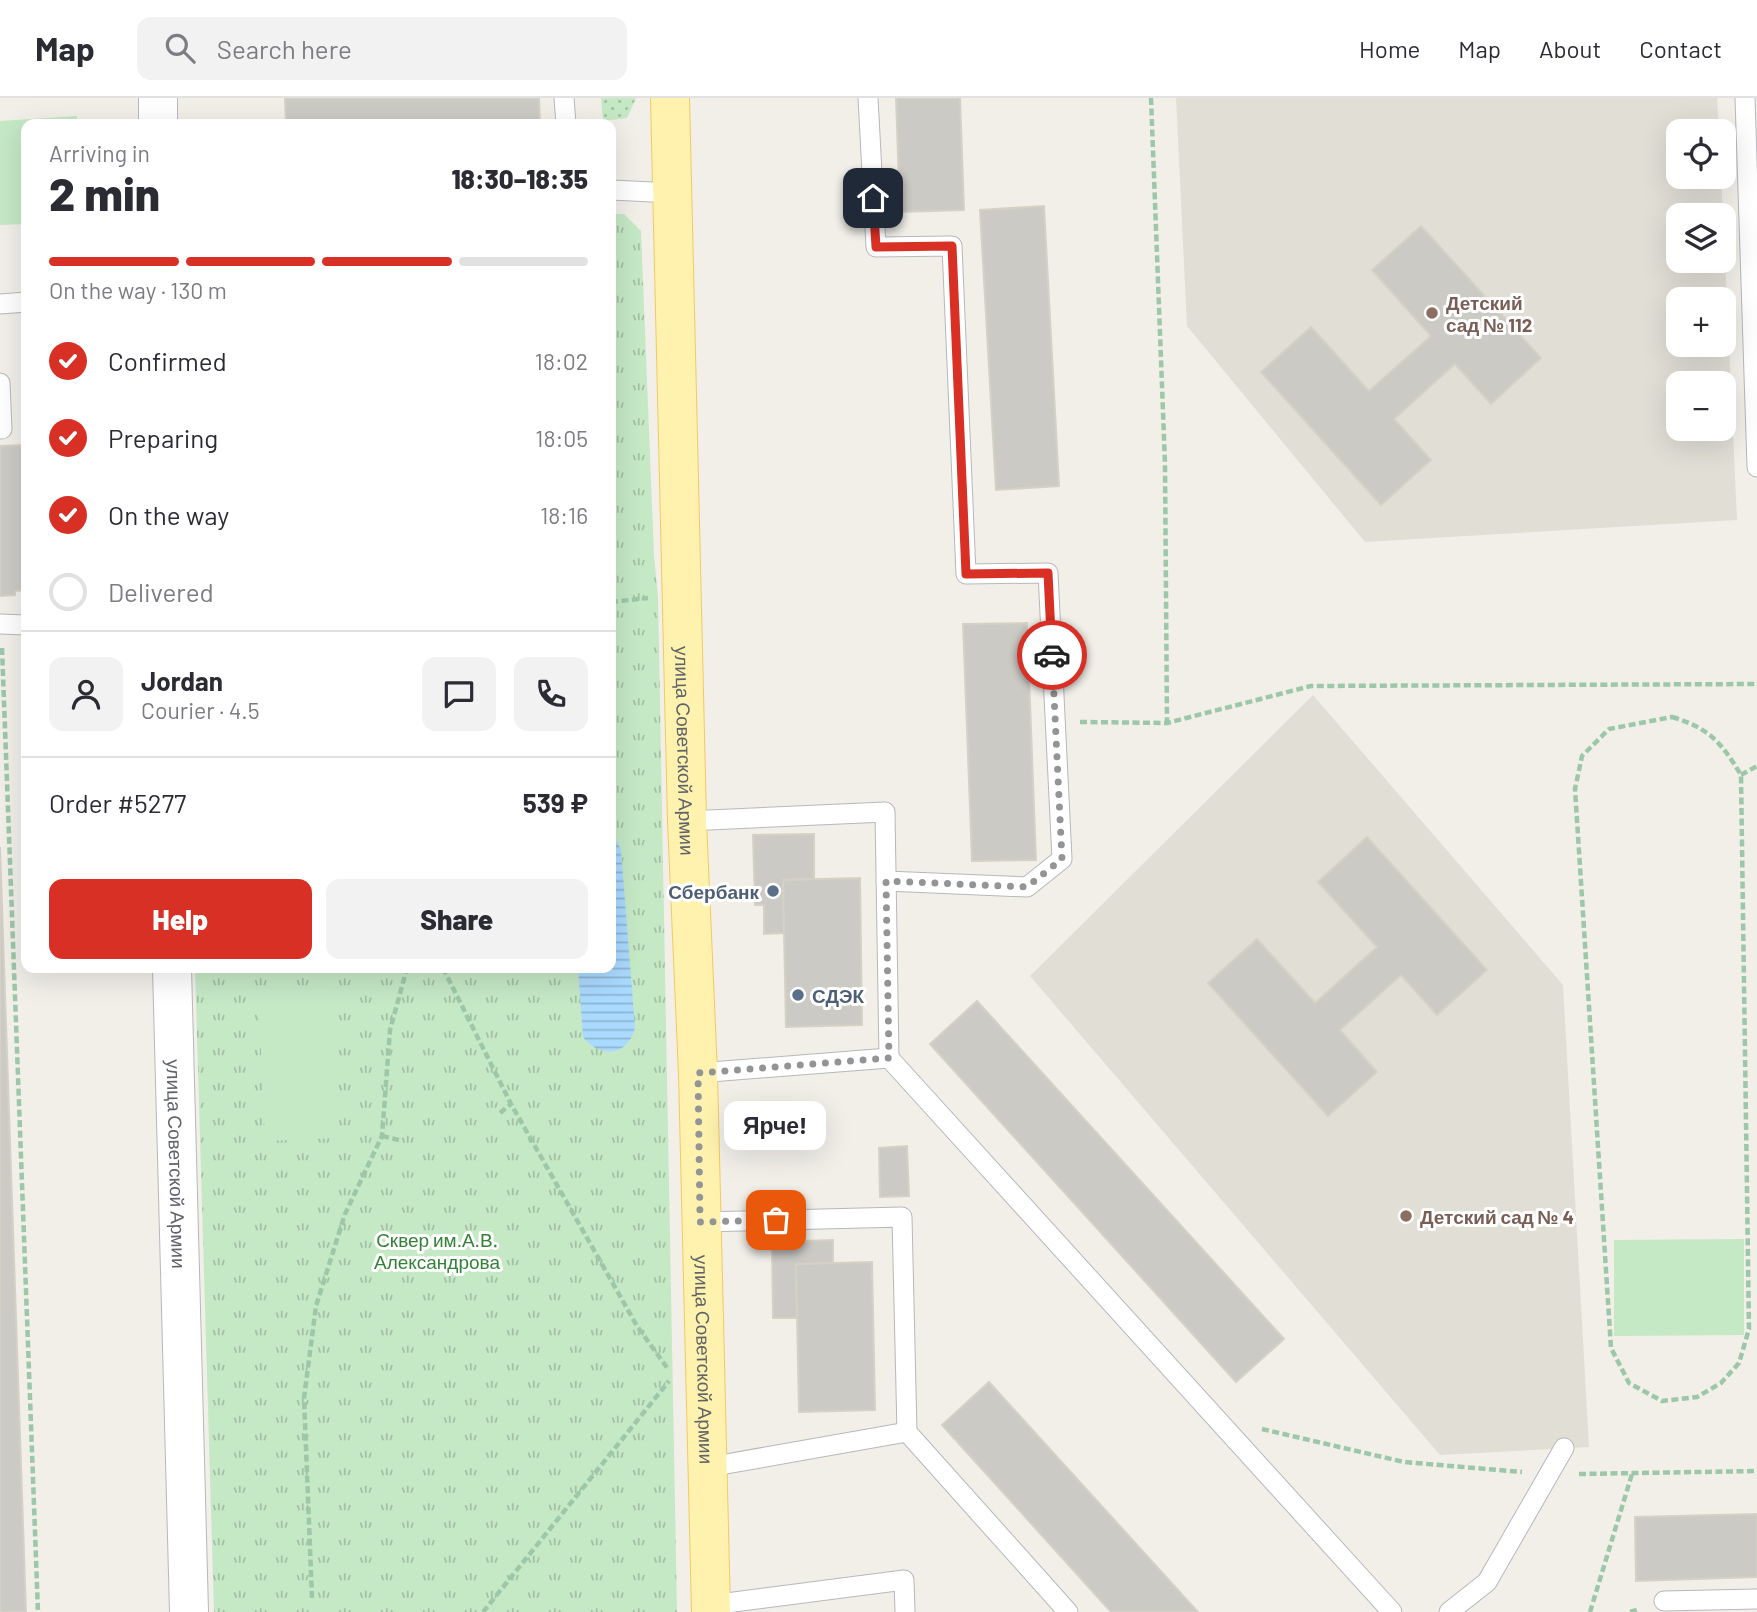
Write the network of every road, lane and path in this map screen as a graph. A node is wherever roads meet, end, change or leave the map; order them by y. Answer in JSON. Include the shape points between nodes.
{"nodes":[{"id":1,"x":158,"y":98,"type":"edge"},
{"id":2,"x":565,"y":98,"type":"edge"},
{"id":3,"x":670,"y":98,"type":"edge"},
{"id":4,"x":868,"y":98,"type":"edge"},
{"id":5,"x":1151,"y":98,"type":"edge"},
{"id":6,"x":1745,"y":98,"type":"edge"},
{"id":7,"x":158,"y":119,"type":"edge"},
{"id":8,"x":566,"y":119,"type":"edge"},
{"id":9,"x":616,"y":190,"type":"edge"},
{"id":10,"x":673,"y":193,"type":"junction"},
{"id":11,"x":1754,"y":234,"type":"edge"},
{"id":12,"x":21,"y":302,"type":"edge"},
{"id":13,"x":0,"y":303,"type":"edge"},
{"id":14,"x":0,"y":383,"type":"edge"},
{"id":15,"x":2,"y":429,"type":"dead end"},
{"id":16,"x":1757,"y":467,"type":"edge"},
{"id":17,"x":658,"y":597,"type":"dead end"},
{"id":18,"x":616,"y":601,"type":"edge"},
{"id":19,"x":1,"y":624,"type":"edge"},
{"id":20,"x":21,"y":625,"type":"edge"},
{"id":21,"x":1757,"y":684,"type":"edge"},
{"id":22,"x":1055,"y":722,"type":"junction"},
{"id":23,"x":1167,"y":723,"type":"junction"},
{"id":24,"x":1757,"y":766,"type":"edge"},
{"id":25,"x":1741,"y":775,"type":"junction"},
{"id":26,"x":687,"y":821,"type":"junction"},
{"id":27,"x":886,"y":881,"type":"junction"},
{"id":28,"x":172,"y":973,"type":"edge"},
{"id":29,"x":406,"y":973,"type":"edge"},
{"id":30,"x":446,"y":973,"type":"edge"},
{"id":31,"x":889,"y":1058,"type":"junction"},
{"id":32,"x":698,"y":1073,"type":"junction"},
{"id":33,"x":511,"y":1104,"type":"junction"},
{"id":34,"x":500,"y":1113,"type":"dead end"},
{"id":35,"x":382,"y":1136,"type":"junction"},
{"id":36,"x":399,"y":1140,"type":"dead end"},
{"id":37,"x":700,"y":1222,"type":"junction"},
{"id":38,"x":1215,"y":1418,"type":"junction"},
{"id":39,"x":907,"y":1432,"type":"junction"},
{"id":40,"x":1564,"y":1448,"type":"dead end"},
{"id":41,"x":709,"y":1468,"type":"junction"},
{"id":42,"x":1757,"y":1471,"type":"edge"},
{"id":43,"x":1632,"y":1474,"type":"junction"},
{"id":44,"x":1549,"y":1475,"type":"junction"},
{"id":45,"x":312,"y":1598,"type":"dead end"},
{"id":46,"x":1757,"y":1599,"type":"edge"},
{"id":47,"x":1664,"y":1601,"type":"dead end"},
{"id":48,"x":711,"y":1609,"type":"edge"},
{"id":49,"x":38,"y":1612,"type":"edge"},
{"id":50,"x":189,"y":1612,"type":"edge"},
{"id":51,"x":483,"y":1612,"type":"edge"},
{"id":52,"x":905,"y":1612,"type":"edge"},
{"id":53,"x":1068,"y":1612,"type":"edge"},
{"id":54,"x":1392,"y":1612,"type":"edge"},
{"id":55,"x":1449,"y":1612,"type":"edge"},
{"id":56,"x":1590,"y":1612,"type":"edge"}],
"edges":[{"from":1,"to":7,"type":"street"},
{"from":2,"to":8,"type":"lane"},
{"from":3,"to":10,"type":"main road","name":"улица Советской Армии"},
{"from":4,"to":22,"type":"lane","via":[[876,247],[952,246],[966,574],[1048,573]]},
{"from":5,"to":23,"type":"path","via":[[1165,464]]},
{"from":6,"to":11,"type":"lane"},
{"from":9,"to":10,"type":"lane"},
{"from":10,"to":26,"type":"main road","name":"улица Советской Армии"},
{"from":11,"to":16,"type":"lane"},
{"from":12,"to":13,"type":"lane"},
{"from":14,"to":15,"type":"lane"},
{"from":17,"to":18,"type":"path"},
{"from":19,"to":20,"type":"lane"},
{"from":19,"to":49,"type":"path"},
{"from":21,"to":23,"type":"path","via":[[1311,686]]},
{"from":22,"to":23,"type":"path"},
{"from":22,"to":27,"type":"lane","via":[[1062,859],[1027,887]]},
{"from":24,"to":25,"type":"path"},
{"from":25,"to":25,"type":"path","via":[[1749,1329],[1740,1363],[1721,1383],[1697,1397],[1662,1401],[1629,1383],[1611,1348],[1575,789],[1582,756],[1609,729],[1672,717],[1698,725],[1724,746]]},
{"from":26,"to":27,"type":"lane","via":[[885,812]]},
{"from":26,"to":32,"type":"main road","name":"улица Советской Армии"},
{"from":27,"to":31,"type":"lane"},
{"from":28,"to":50,"type":"street","name":"улица Советской Армии"},
{"from":29,"to":35,"type":"path","via":[[390,1030]]},
{"from":30,"to":33,"type":"path"},
{"from":31,"to":32,"type":"lane"},
{"from":31,"to":38,"type":"lane"},
{"from":32,"to":37,"type":"main road","name":"улица Советской Армии"},
{"from":33,"to":34,"type":"path"},
{"from":33,"to":51,"type":"path","via":[[638,1326],[674,1376]]},
{"from":35,"to":36,"type":"path"},
{"from":35,"to":45,"type":"path","via":[[345,1214],[316,1306],[304,1398]]},
{"from":37,"to":39,"type":"lane","via":[[902,1217]]},
{"from":37,"to":41,"type":"main road","name":"улица Советской Армии"},
{"from":38,"to":44,"type":"path","via":[[1404,1462]]},
{"from":38,"to":54,"type":"lane"},
{"from":39,"to":41,"type":"lane"},
{"from":39,"to":53,"type":"lane"},
{"from":40,"to":44,"type":"lane"},
{"from":41,"to":48,"type":"main road","name":"улица Советской Армии"},
{"from":42,"to":43,"type":"path"},
{"from":43,"to":44,"type":"path"},
{"from":43,"to":56,"type":"path"},
{"from":44,"to":55,"type":"lane","via":[[1487,1582]]},
{"from":46,"to":47,"type":"lane"},
{"from":48,"to":52,"type":"lane","via":[[904,1580]]}]}
